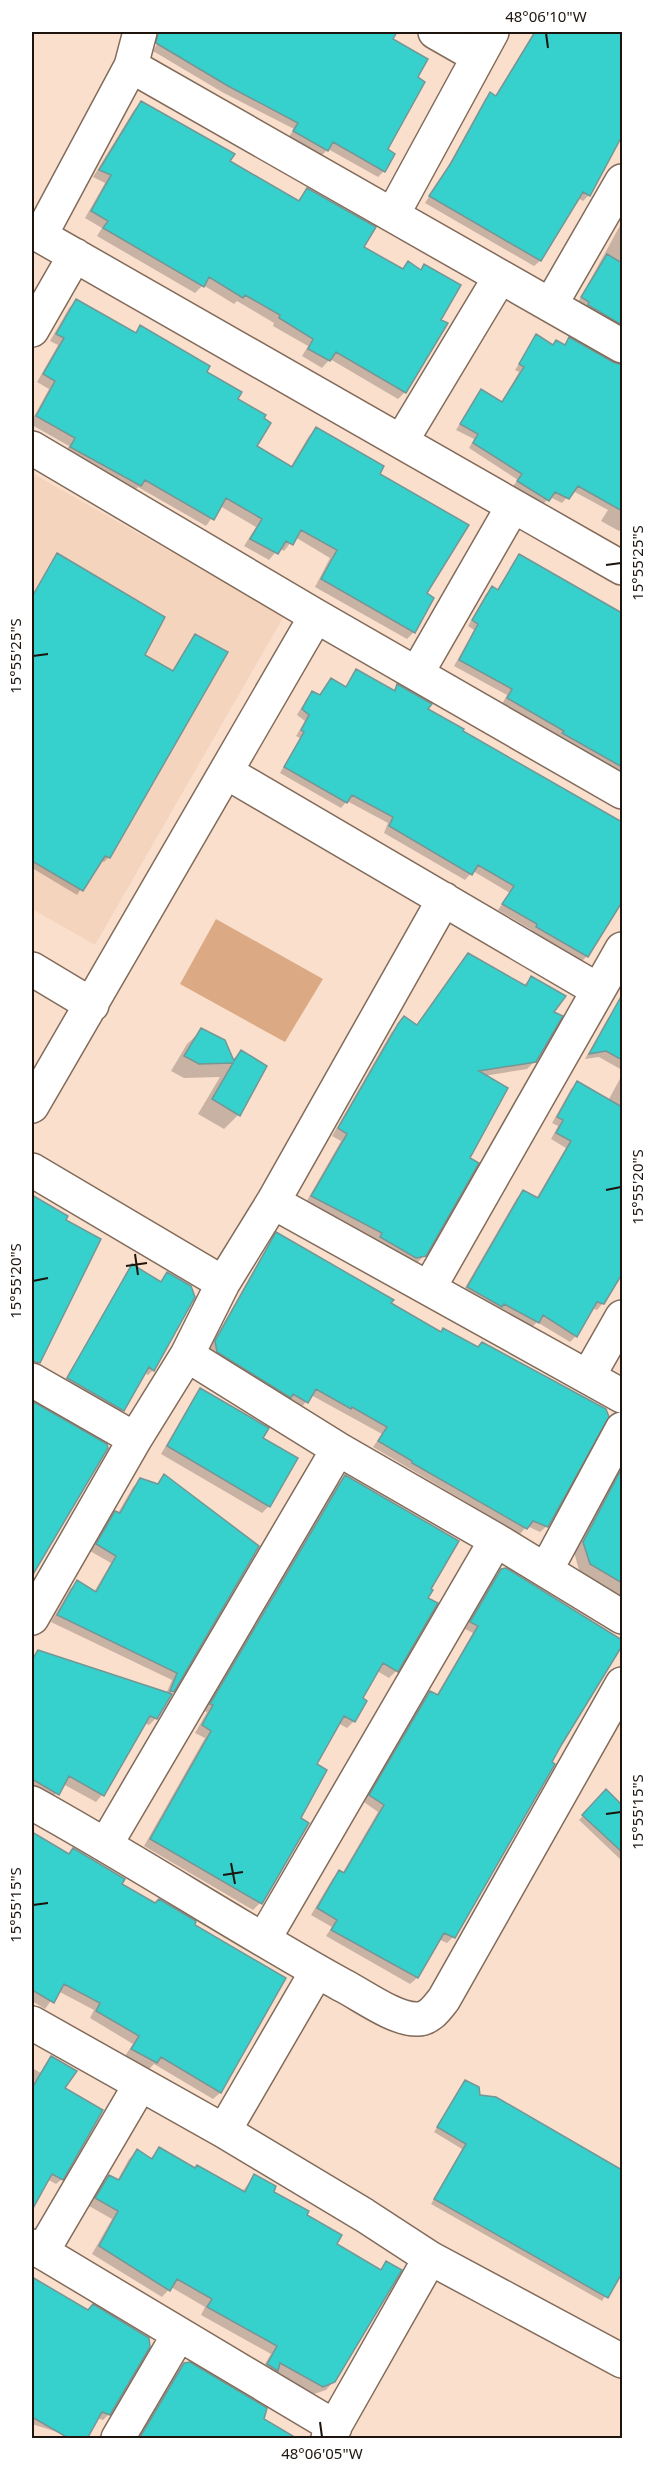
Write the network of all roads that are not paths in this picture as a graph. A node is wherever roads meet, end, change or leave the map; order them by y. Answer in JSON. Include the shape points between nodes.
{"nodes":[{"id":1,"x":140,"y":32,"type":"edge"},
{"id":2,"x":435,"y":32,"type":"edge"},
{"id":3,"x":484,"y":44,"type":"edge"},
{"id":4,"x":131,"y":66,"type":"junction"},
{"id":5,"x":622,"y":181,"type":"edge"},
{"id":6,"x":393,"y":214,"type":"junction"},
{"id":7,"x":36,"y":234,"type":"edge"},
{"id":8,"x":75,"y":255,"type":"junction"},
{"id":9,"x":500,"y":277,"type":"junction"},
{"id":10,"x":551,"y":304,"type":"junction"},
{"id":11,"x":32,"y":330,"type":"edge"},
{"id":12,"x":622,"y":346,"type":"edge"},
{"id":13,"x":402,"y":440,"type":"junction"},
{"id":14,"x":32,"y":448,"type":"edge"},
{"id":15,"x":513,"y":506,"type":"junction"},
{"id":16,"x":622,"y":568,"type":"edge"},
{"id":17,"x":316,"y":616,"type":"junction"},
{"id":18,"x":417,"y":673,"type":"junction"},
{"id":19,"x":226,"y":772,"type":"junction"},
{"id":20,"x":622,"y":792,"type":"edge"},
{"id":21,"x":444,"y":899,"type":"junction"},
{"id":22,"x":622,"y":949,"type":"edge"},
{"id":23,"x":32,"y":969,"type":"edge"},
{"id":24,"x":598,"y":990,"type":"junction"},
{"id":25,"x":92,"y":1005,"type":"junction"},
{"id":26,"x":32,"y":1106,"type":"edge"},
{"id":27,"x":32,"y":1170,"type":"edge"},
{"id":28,"x":273,"y":1202,"type":"junction"},
{"id":29,"x":223,"y":1283,"type":"junction"},
{"id":30,"x":429,"y":1288,"type":"junction"},
{"id":31,"x":622,"y":1317,"type":"edge"},
{"id":32,"x":187,"y":1355,"type":"junction"},
{"id":33,"x":589,"y":1375,"type":"junction"},
{"id":34,"x":32,"y":1380,"type":"edge"},
{"id":35,"x":622,"y":1396,"type":"edge"},
{"id":36,"x":622,"y":1429,"type":"edge"},
{"id":37,"x":135,"y":1439,"type":"junction"},
{"id":38,"x":338,"y":1449,"type":"junction"},
{"id":39,"x":496,"y":1540,"type":"junction"},
{"id":40,"x":546,"y":1570,"type":"junction"},
{"id":41,"x":35,"y":1604,"type":"edge"},
{"id":42,"x":622,"y":1617,"type":"edge"},
{"id":43,"x":622,"y":1684,"type":"edge"},
{"id":44,"x":32,"y":1803,"type":"edge"},
{"id":45,"x":106,"y":1844,"type":"junction"},
{"id":46,"x":264,"y":1939,"type":"junction"},
{"id":47,"x":317,"y":1971,"type":"junction"},
{"id":48,"x":32,"y":2023,"type":"edge"},
{"id":49,"x":140,"y":2085,"type":"junction"},
{"id":50,"x":224,"y":2131,"type":"junction"},
{"id":51,"x":37,"y":2249,"type":"edge"},
{"id":52,"x":430,"y":2258,"type":"junction"},
{"id":53,"x":179,"y":2334,"type":"junction"},
{"id":54,"x":622,"y":2361,"type":"edge"},
{"id":55,"x":331,"y":2433,"type":"edge"},
{"id":56,"x":118,"y":2439,"type":"edge"}],
"edges":[{"from":1,"to":4,"type":"street"},
{"from":2,"to":3,"type":"street"},
{"from":3,"to":6,"type":"street"},
{"from":4,"to":6,"type":"street"},
{"from":4,"to":7,"type":"street"},
{"from":5,"to":10,"type":"street"},
{"from":6,"to":9,"type":"street"},
{"from":7,"to":8,"type":"street"},
{"from":8,"to":11,"type":"street"},
{"from":8,"to":13,"type":"street"},
{"from":9,"to":10,"type":"street"},
{"from":9,"to":13,"type":"street"},
{"from":10,"to":12,"type":"street"},
{"from":13,"to":15,"type":"street"},
{"from":14,"to":17,"type":"street"},
{"from":15,"to":16,"type":"street"},
{"from":15,"to":18,"type":"street"},
{"from":17,"to":18,"type":"street"},
{"from":17,"to":19,"type":"street"},
{"from":18,"to":20,"type":"street"},
{"from":19,"to":21,"type":"street"},
{"from":19,"to":25,"type":"street"},
{"from":21,"to":24,"type":"street"},
{"from":21,"to":28,"type":"street"},
{"from":22,"to":24,"type":"street"},
{"from":23,"to":25,"type":"street"},
{"from":24,"to":30,"type":"street"},
{"from":25,"to":26,"type":"street"},
{"from":27,"to":29,"type":"street"},
{"from":28,"to":29,"type":"street"},
{"from":28,"to":30,"type":"street"},
{"from":29,"to":32,"type":"street"},
{"from":30,"to":33,"type":"street"},
{"from":31,"to":33,"type":"street"},
{"from":32,"to":37,"type":"street"},
{"from":32,"to":38,"type":"street"},
{"from":33,"to":35,"type":"street"},
{"from":34,"to":37,"type":"street"},
{"from":36,"to":40,"type":"street"},
{"from":37,"to":41,"type":"street"},
{"from":38,"to":39,"type":"street"},
{"from":38,"to":45,"type":"street"},
{"from":39,"to":40,"type":"street"},
{"from":39,"to":46,"type":"street"},
{"from":40,"to":42,"type":"street"},
{"from":43,"to":47,"type":"street","via":[[433,2013],[418,2020],[402,2017]]},
{"from":44,"to":45,"type":"street"},
{"from":45,"to":46,"type":"street"},
{"from":46,"to":47,"type":"street"},
{"from":47,"to":50,"type":"street"},
{"from":48,"to":49,"type":"street"},
{"from":49,"to":50,"type":"street"},
{"from":49,"to":51,"type":"street"},
{"from":50,"to":52,"type":"street"},
{"from":51,"to":53,"type":"street"},
{"from":52,"to":54,"type":"street"},
{"from":52,"to":55,"type":"street"},
{"from":53,"to":55,"type":"street"},
{"from":53,"to":56,"type":"street"}]}
